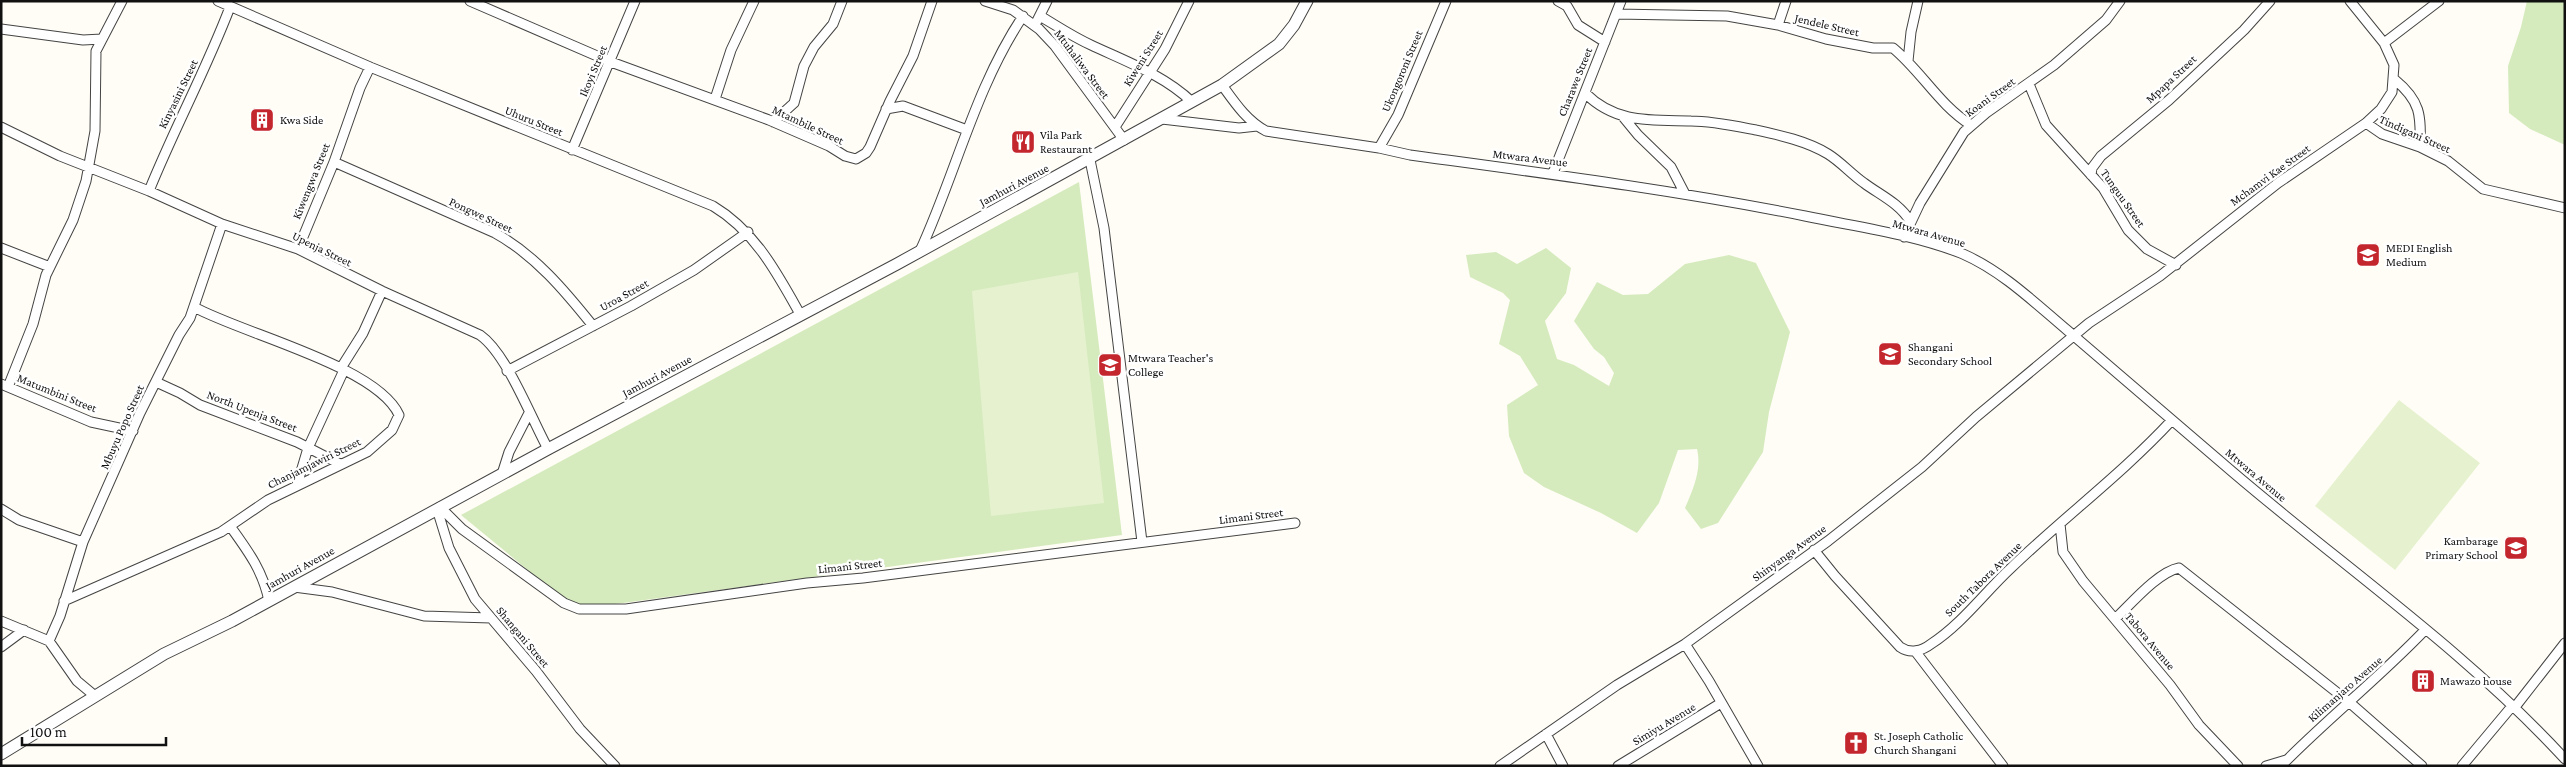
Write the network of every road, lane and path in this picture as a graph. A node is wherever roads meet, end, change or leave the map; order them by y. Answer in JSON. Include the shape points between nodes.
{"nodes":[{"id":1,"x":122,"y":1,"type":"edge"},
{"id":2,"x":218,"y":1,"type":"edge"},
{"id":3,"x":470,"y":1,"type":"edge"},
{"id":4,"x":634,"y":1,"type":"edge"},
{"id":5,"x":754,"y":1,"type":"edge"},
{"id":6,"x":842,"y":1,"type":"edge"},
{"id":7,"x":932,"y":1,"type":"edge"},
{"id":8,"x":985,"y":1,"type":"edge"},
{"id":9,"x":1047,"y":1,"type":"edge"},
{"id":10,"x":1189,"y":1,"type":"edge"},
{"id":11,"x":1308,"y":1,"type":"edge"},
{"id":12,"x":1446,"y":1,"type":"edge"},
{"id":13,"x":1558,"y":1,"type":"edge"},
{"id":14,"x":1621,"y":1,"type":"edge"},
{"id":15,"x":1786,"y":1,"type":"edge"},
{"id":16,"x":1918,"y":1,"type":"edge"},
{"id":17,"x":2120,"y":1,"type":"edge"},
{"id":18,"x":2270,"y":1,"type":"edge"},
{"id":19,"x":2350,"y":1,"type":"edge"},
{"id":20,"x":2438,"y":1,"type":"edge"},
{"id":21,"x":230,"y":7,"type":"junction"},
{"id":22,"x":1616,"y":14,"type":"junction"},
{"id":23,"x":1024,"y":16,"type":"junction"},
{"id":24,"x":1040,"y":16,"type":"junction"},
{"id":25,"x":1034,"y":24,"type":"junction"},
{"id":26,"x":1778,"y":25,"type":"junction"},
{"id":27,"x":1,"y":29,"type":"edge"},
{"id":28,"x":102,"y":39,"type":"junction"},
{"id":29,"x":1605,"y":42,"type":"junction"},
{"id":30,"x":2384,"y":43,"type":"junction"},
{"id":31,"x":1908,"y":61,"type":"junction"},
{"id":32,"x":611,"y":62,"type":"junction"},
{"id":33,"x":370,"y":67,"type":"junction"},
{"id":34,"x":1149,"y":73,"type":"junction"},
{"id":35,"x":2394,"y":80,"type":"junction"},
{"id":36,"x":2029,"y":84,"type":"junction"},
{"id":37,"x":1222,"y":86,"type":"junction"},
{"id":38,"x":1585,"y":93,"type":"junction"},
{"id":39,"x":714,"y":99,"type":"junction"},
{"id":40,"x":1192,"y":102,"type":"junction"},
{"id":41,"x":886,"y":109,"type":"junction"},
{"id":42,"x":1624,"y":118,"type":"junction"},
{"id":43,"x":1162,"y":119,"type":"junction"},
{"id":44,"x":773,"y":122,"type":"junction"},
{"id":45,"x":2366,"y":123,"type":"junction"},
{"id":46,"x":1971,"y":125,"type":"junction"},
{"id":47,"x":1257,"y":126,"type":"junction"},
{"id":48,"x":1,"y":127,"type":"edge"},
{"id":49,"x":1115,"y":127,"type":"junction"},
{"id":50,"x":967,"y":130,"type":"junction"},
{"id":51,"x":1124,"y":140,"type":"junction"},
{"id":52,"x":1379,"y":148,"type":"junction"},
{"id":53,"x":2420,"y":148,"type":"junction"},
{"id":54,"x":572,"y":150,"type":"junction"},
{"id":55,"x":2101,"y":156,"type":"junction"},
{"id":56,"x":1090,"y":160,"type":"junction"},
{"id":57,"x":2076,"y":160,"type":"junction"},
{"id":58,"x":334,"y":162,"type":"junction"},
{"id":59,"x":89,"y":168,"type":"junction"},
{"id":60,"x":1553,"y":173,"type":"junction"},
{"id":61,"x":2091,"y":174,"type":"junction"},
{"id":62,"x":149,"y":191,"type":"junction"},
{"id":63,"x":1685,"y":194,"type":"junction"},
{"id":64,"x":2565,"y":208,"type":"edge"},
{"id":65,"x":1910,"y":221,"type":"junction"},
{"id":66,"x":222,"y":224,"type":"junction"},
{"id":67,"x":748,"y":232,"type":"junction"},
{"id":68,"x":1904,"y":237,"type":"junction"},
{"id":69,"x":1,"y":248,"type":"edge"},
{"id":70,"x":298,"y":249,"type":"junction"},
{"id":71,"x":920,"y":251,"type":"junction"},
{"id":72,"x":2176,"y":265,"type":"junction"},
{"id":73,"x":50,"y":267,"type":"junction"},
{"id":74,"x":382,"y":291,"type":"junction"},
{"id":75,"x":194,"y":306,"type":"junction"},
{"id":76,"x":800,"y":314,"type":"junction"},
{"id":77,"x":593,"y":326,"type":"junction"},
{"id":78,"x":2073,"y":335,"type":"junction"},
{"id":79,"x":342,"y":369,"type":"junction"},
{"id":80,"x":507,"y":371,"type":"junction"},
{"id":81,"x":156,"y":382,"type":"junction"},
{"id":82,"x":5,"y":385,"type":"edge"},
{"id":83,"x":529,"y":413,"type":"junction"},
{"id":84,"x":2172,"y":420,"type":"junction"},
{"id":85,"x":133,"y":431,"type":"junction"},
{"id":86,"x":308,"y":448,"type":"junction"},
{"id":87,"x":548,"y":449,"type":"junction"},
{"id":88,"x":340,"y":464,"type":"junction"},
{"id":89,"x":502,"y":474,"type":"junction"},
{"id":90,"x":297,"y":485,"type":"junction"},
{"id":91,"x":439,"y":508,"type":"junction"},
{"id":92,"x":1,"y":509,"type":"edge"},
{"id":93,"x":1295,"y":524,"type":"dead end"},
{"id":94,"x":2060,"y":524,"type":"junction"},
{"id":95,"x":230,"y":526,"type":"junction"},
{"id":96,"x":83,"y":542,"type":"junction"},
{"id":97,"x":1142,"y":542,"type":"junction"},
{"id":98,"x":1814,"y":550,"type":"junction"},
{"id":99,"x":294,"y":587,"type":"junction"},
{"id":100,"x":64,"y":601,"type":"junction"},
{"id":101,"x":268,"y":601,"type":"junction"},
{"id":102,"x":491,"y":618,"type":"junction"},
{"id":103,"x":2115,"y":619,"type":"junction"},
{"id":104,"x":1,"y":621,"type":"edge"},
{"id":105,"x":24,"y":630,"type":"junction"},
{"id":106,"x":2425,"y":630,"type":"junction"},
{"id":107,"x":49,"y":641,"type":"junction"},
{"id":108,"x":2565,"y":643,"type":"edge"},
{"id":109,"x":1685,"y":644,"type":"junction"},
{"id":110,"x":1,"y":647,"type":"edge"},
{"id":111,"x":1915,"y":651,"type":"junction"},
{"id":112,"x":95,"y":696,"type":"junction"},
{"id":113,"x":1721,"y":702,"type":"junction"},
{"id":114,"x":2349,"y":702,"type":"junction"},
{"id":115,"x":2514,"y":706,"type":"junction"},
{"id":116,"x":1546,"y":734,"type":"junction"},
{"id":117,"x":1,"y":754,"type":"edge"},
{"id":118,"x":2565,"y":758,"type":"edge"},
{"id":119,"x":2284,"y":763,"type":"edge"},
{"id":120,"x":615,"y":766,"type":"edge"},
{"id":121,"x":1500,"y":766,"type":"edge"},
{"id":122,"x":1563,"y":766,"type":"edge"},
{"id":123,"x":1618,"y":766,"type":"edge"},
{"id":124,"x":1758,"y":766,"type":"edge"},
{"id":125,"x":2003,"y":766,"type":"edge"},
{"id":126,"x":2238,"y":766,"type":"edge"},
{"id":127,"x":2266,"y":766,"type":"edge"},
{"id":128,"x":2422,"y":766,"type":"edge"},
{"id":129,"x":2462,"y":766,"type":"edge"}],
"edges":[{"from":1,"to":28,"type":"street"},
{"from":2,"to":21,"type":"street","name":"Uhuru Street"},
{"from":3,"to":32,"type":"street","name":"Mtambile Street"},
{"from":4,"to":32,"type":"street","name":"Ikoyi Street"},
{"from":5,"to":39,"type":"street","via":[[731,50]]},
{"from":6,"to":44,"type":"street","via":[[833,24],[814,47],[804,66],[794,103]]},
{"from":7,"to":41,"type":"street","name":"Mtambile Street","via":[[913,56]]},
{"from":8,"to":23,"type":"street","name":"Mtuhaliwa Street"},
{"from":9,"to":24,"type":"street"},
{"from":10,"to":34,"type":"street","name":"Kiweni Street"},
{"from":11,"to":37,"type":"street","name":"Jamhuri Avenue","via":[[1278,44]]},
{"from":12,"to":52,"type":"street","name":"Ukongoroni Street","via":[[1398,116]]},
{"from":13,"to":29,"type":"street","via":[[1567,6],[1578,25]]},
{"from":14,"to":22,"type":"street","name":"Charawe Street"},
{"from":15,"to":26,"type":"street"},
{"from":16,"to":31,"type":"street"},
{"from":17,"to":36,"type":"street","name":"Koani Street","via":[[2106,20]]},
{"from":18,"to":55,"type":"street","name":"Mpapa Street","via":[[2244,30],[2169,100]]},
{"from":19,"to":30,"type":"street","name":"Mchamvi Kae Street"},
{"from":20,"to":30,"type":"street"},
{"from":21,"to":33,"type":"street","name":"Uhuru Street"},
{"from":21,"to":62,"type":"street","name":"Kinyasini Street"},
{"from":22,"to":26,"type":"street","name":"Jendele Street","via":[[1727,16]]},
{"from":22,"to":29,"type":"street","name":"Charawe Street"},
{"from":23,"to":25,"type":"street","name":"Mtuhaliwa Street"},
{"from":23,"to":50,"type":"street","via":[[996,62]]},
{"from":24,"to":25,"type":"street"},
{"from":24,"to":34,"type":"street","via":[[1072,36],[1124,58]]},
{"from":25,"to":49,"type":"street","name":"Mtuhaliwa Street","via":[[1055,46]]},
{"from":26,"to":31,"type":"street","name":"Jendele Street","via":[[1826,39],[1872,48],[1893,48]]},
{"from":27,"to":28,"type":"street"},
{"from":28,"to":59,"type":"street","via":[[96,52],[96,116]]},
{"from":29,"to":38,"type":"street","name":"Charawe Street"},
{"from":30,"to":35,"type":"street","name":"Mchamvi Kae Street","via":[[2394,65]]},
{"from":31,"to":46,"type":"street","name":"Jendele Street","via":[[1947,108]]},
{"from":32,"to":39,"type":"street","name":"Mtambile Street"},
{"from":32,"to":54,"type":"street","name":"Ikoyi Street"},
{"from":33,"to":54,"type":"street","name":"Uhuru Street"},
{"from":33,"to":58,"type":"street","name":"Kiwengwa Street"},
{"from":34,"to":40,"type":"street"},
{"from":34,"to":49,"type":"street","name":"Kiweni Street"},
{"from":35,"to":45,"type":"street","name":"Mchamvi Kae Street","via":[[2388,101]]},
{"from":35,"to":53,"type":"street","via":[[2404,87],[2418,108]]},
{"from":36,"to":46,"type":"street","name":"Koani Street"},
{"from":36,"to":57,"type":"street","name":"Tunguu Street","via":[[2046,125]]},
{"from":37,"to":40,"type":"street","name":"Jamhuri Avenue"},
{"from":37,"to":47,"type":"street","name":"Mtwara Avenue","via":[[1244,115]]},
{"from":38,"to":42,"type":"street","via":[[1601,107]]},
{"from":38,"to":60,"type":"street","name":"Charawe Street"},
{"from":39,"to":44,"type":"street","name":"Mtambile Street"},
{"from":40,"to":43,"type":"street","name":"Jamhuri Avenue"},
{"from":41,"to":44,"type":"street","name":"Mtambile Street","via":[[866,154],[856,159]]},
{"from":41,"to":50,"type":"street","via":[[903,106]]},
{"from":42,"to":63,"type":"street","via":[[1671,167]]},
{"from":42,"to":65,"type":"street","via":[[1702,122],[1756,130],[1802,142],[1828,154],[1889,199]]},
{"from":43,"to":47,"type":"street","via":[[1239,128]]},
{"from":43,"to":51,"type":"street","name":"Jamhuri Avenue"},
{"from":45,"to":53,"type":"street","name":"Tindigani Street","via":[[2382,134]]},
{"from":45,"to":72,"type":"street","name":"Mchamvi Kae Street","via":[[2234,216]]},
{"from":46,"to":65,"type":"street","name":"Koani Street","via":[[1942,164]]},
{"from":47,"to":52,"type":"street","name":"Mtwara Avenue","via":[[1299,138]]},
{"from":48,"to":59,"type":"street","name":"Upenja Street"},
{"from":49,"to":51,"type":"street","name":"Mtuhaliwa Street"},
{"from":50,"to":71,"type":"street"},
{"from":51,"to":56,"type":"street","name":"Jamhuri Avenue"},
{"from":52,"to":60,"type":"street","name":"Mtwara Avenue","via":[[1410,155]]},
{"from":53,"to":64,"type":"street","name":"Tindigani Street","via":[[2454,165],[2483,189]]},
{"from":54,"to":67,"type":"street","name":"Uhuru Street","via":[[713,206]]},
{"from":55,"to":57,"type":"street"},
{"from":55,"to":61,"type":"street","name":"Mpapa Street"},
{"from":56,"to":71,"type":"street","name":"Jamhuri Avenue"},
{"from":56,"to":97,"type":"street","via":[[1104,228]]},
{"from":57,"to":61,"type":"street","name":"Tunguu Street"},
{"from":58,"to":70,"type":"street","name":"Kiwengwa Street"},
{"from":58,"to":77,"type":"street","name":"Pongwe Street","via":[[495,233],[517,246],[544,270]]},
{"from":59,"to":62,"type":"street","name":"Upenja Street"},
{"from":59,"to":73,"type":"street","via":[[73,220]]},
{"from":60,"to":63,"type":"street","name":"Mtwara Avenue"},
{"from":61,"to":72,"type":"street","name":"Tunguu Street","via":[[2136,239]]},
{"from":62,"to":66,"type":"street","name":"Upenja Street"},
{"from":63,"to":68,"type":"street","name":"Mtwara Avenue"},
{"from":65,"to":68,"type":"street","name":"Koani Street"},
{"from":66,"to":70,"type":"street","name":"Upenja Street"},
{"from":66,"to":75,"type":"street","name":"Mbuyu Popo Street"},
{"from":67,"to":76,"type":"street","name":"Uhuru Street"},
{"from":67,"to":77,"type":"street","name":"Uroa Street","via":[[694,270]]},
{"from":68,"to":78,"type":"street","name":"Mtwara Avenue","via":[[1964,255],[1989,268]]},
{"from":69,"to":73,"type":"street"},
{"from":70,"to":74,"type":"street","name":"Upenja Street"},
{"from":71,"to":76,"type":"street","name":"Jamhuri Avenue"},
{"from":72,"to":78,"type":"street","name":"Mchamvi Kae Street"},
{"from":73,"to":82,"type":"street","via":[[27,342]]},
{"from":74,"to":79,"type":"street"},
{"from":74,"to":80,"type":"street","name":"Upenja Street","via":[[480,335],[493,347]]},
{"from":75,"to":79,"type":"street","name":"Chanjamjawiri Street","via":[[238,328]]},
{"from":75,"to":81,"type":"street","name":"Mbuyu Popo Street"},
{"from":76,"to":87,"type":"street","name":"Jamhuri Avenue"},
{"from":77,"to":80,"type":"street","name":"Uroa Street"},
{"from":78,"to":84,"type":"street","name":"Mtwara Avenue"},
{"from":78,"to":98,"type":"street","name":"Shinyanga Avenue","via":[[1922,467]]},
{"from":79,"to":86,"type":"street"},
{"from":79,"to":88,"type":"street","name":"Chanjamjawiri Street","via":[[387,396],[398,415],[392,430],[373,448]]},
{"from":80,"to":83,"type":"street","name":"Upenja Street"},
{"from":81,"to":85,"type":"street","name":"Mbuyu Popo Street"},
{"from":81,"to":86,"type":"street","name":"North Upenja Street","via":[[200,405]]},
{"from":82,"to":85,"type":"street","name":"Matumbini Street","via":[[91,422]]},
{"from":83,"to":87,"type":"street","name":"Upenja Street"},
{"from":83,"to":89,"type":"street","via":[[509,452]]},
{"from":84,"to":94,"type":"street","name":"South Tabora Avenue","via":[[2131,463]]},
{"from":84,"to":106,"type":"street","name":"Mtwara Avenue"},
{"from":85,"to":96,"type":"street","name":"Mbuyu Popo Street"},
{"from":86,"to":88,"type":"street","name":"North Upenja Street"},
{"from":86,"to":90,"type":"street"},
{"from":87,"to":89,"type":"street","name":"Jamhuri Avenue"},
{"from":88,"to":90,"type":"street","name":"Chanjamjawiri Street"},
{"from":89,"to":91,"type":"street","name":"Jamhuri Avenue"},
{"from":90,"to":95,"type":"street","name":"Chanjamjawiri Street","via":[[245,513]]},
{"from":91,"to":97,"type":"street","name":"Limani Street","via":[[462,529],[564,603],[592,610],[626,609]]},
{"from":91,"to":99,"type":"street","name":"Jamhuri Avenue"},
{"from":91,"to":102,"type":"street","name":"Shangani Street","via":[[449,548],[463,579]]},
{"from":92,"to":96,"type":"street","via":[[19,520]]},
{"from":93,"to":97,"type":"street","name":"Limani Street"},
{"from":94,"to":103,"type":"street","name":"Tabora Avenue","via":[[2063,552]]},
{"from":94,"to":111,"type":"street","name":"South Tabora Avenue","via":[[1944,634],[1931,645]]},
{"from":95,"to":100,"type":"street","name":"Chanjamjawiri Street"},
{"from":95,"to":101,"type":"street","via":[[259,569]]},
{"from":96,"to":100,"type":"street","name":"Mbuyu Popo Street"},
{"from":98,"to":109,"type":"street","name":"Shinyanga Avenue"},
{"from":98,"to":111,"type":"street","via":[[1896,643],[1904,650]]},
{"from":99,"to":101,"type":"street","name":"Jamhuri Avenue"},
{"from":99,"to":102,"type":"street","via":[[332,592],[424,616]]},
{"from":100,"to":107,"type":"street","name":"Mbuyu Popo Street"},
{"from":101,"to":112,"type":"street","name":"Jamhuri Avenue","via":[[164,654]]},
{"from":102,"to":120,"type":"street","name":"Shangani Street","via":[[580,729]]},
{"from":103,"to":114,"type":"street","via":[[2150,586],[2179,568]]},
{"from":103,"to":126,"type":"street","name":"Tabora Avenue","via":[[2199,725]]},
{"from":104,"to":105,"type":"street"},
{"from":105,"to":107,"type":"street"},
{"from":105,"to":110,"type":"street"},
{"from":106,"to":114,"type":"street","name":"Kilimanjaro Avenue"},
{"from":106,"to":115,"type":"street","name":"Mtwara Avenue"},
{"from":107,"to":112,"type":"street","via":[[77,681]]},
{"from":108,"to":115,"type":"street"},
{"from":109,"to":113,"type":"street"},
{"from":109,"to":116,"type":"street","name":"Shinyanga Avenue","via":[[1637,672]]},
{"from":111,"to":125,"type":"street"},
{"from":112,"to":117,"type":"street","name":"Jamhuri Avenue"},
{"from":113,"to":123,"type":"street","name":"Simiyu Avenue"},
{"from":113,"to":124,"type":"street"},
{"from":114,"to":119,"type":"street","name":"Kilimanjaro Avenue"},
{"from":114,"to":128,"type":"street"},
{"from":115,"to":118,"type":"street","name":"Mtwara Avenue"},
{"from":115,"to":129,"type":"street"},
{"from":116,"to":121,"type":"street","name":"Shinyanga Avenue"},
{"from":116,"to":122,"type":"street"},
{"from":119,"to":127,"type":"street"}]}
